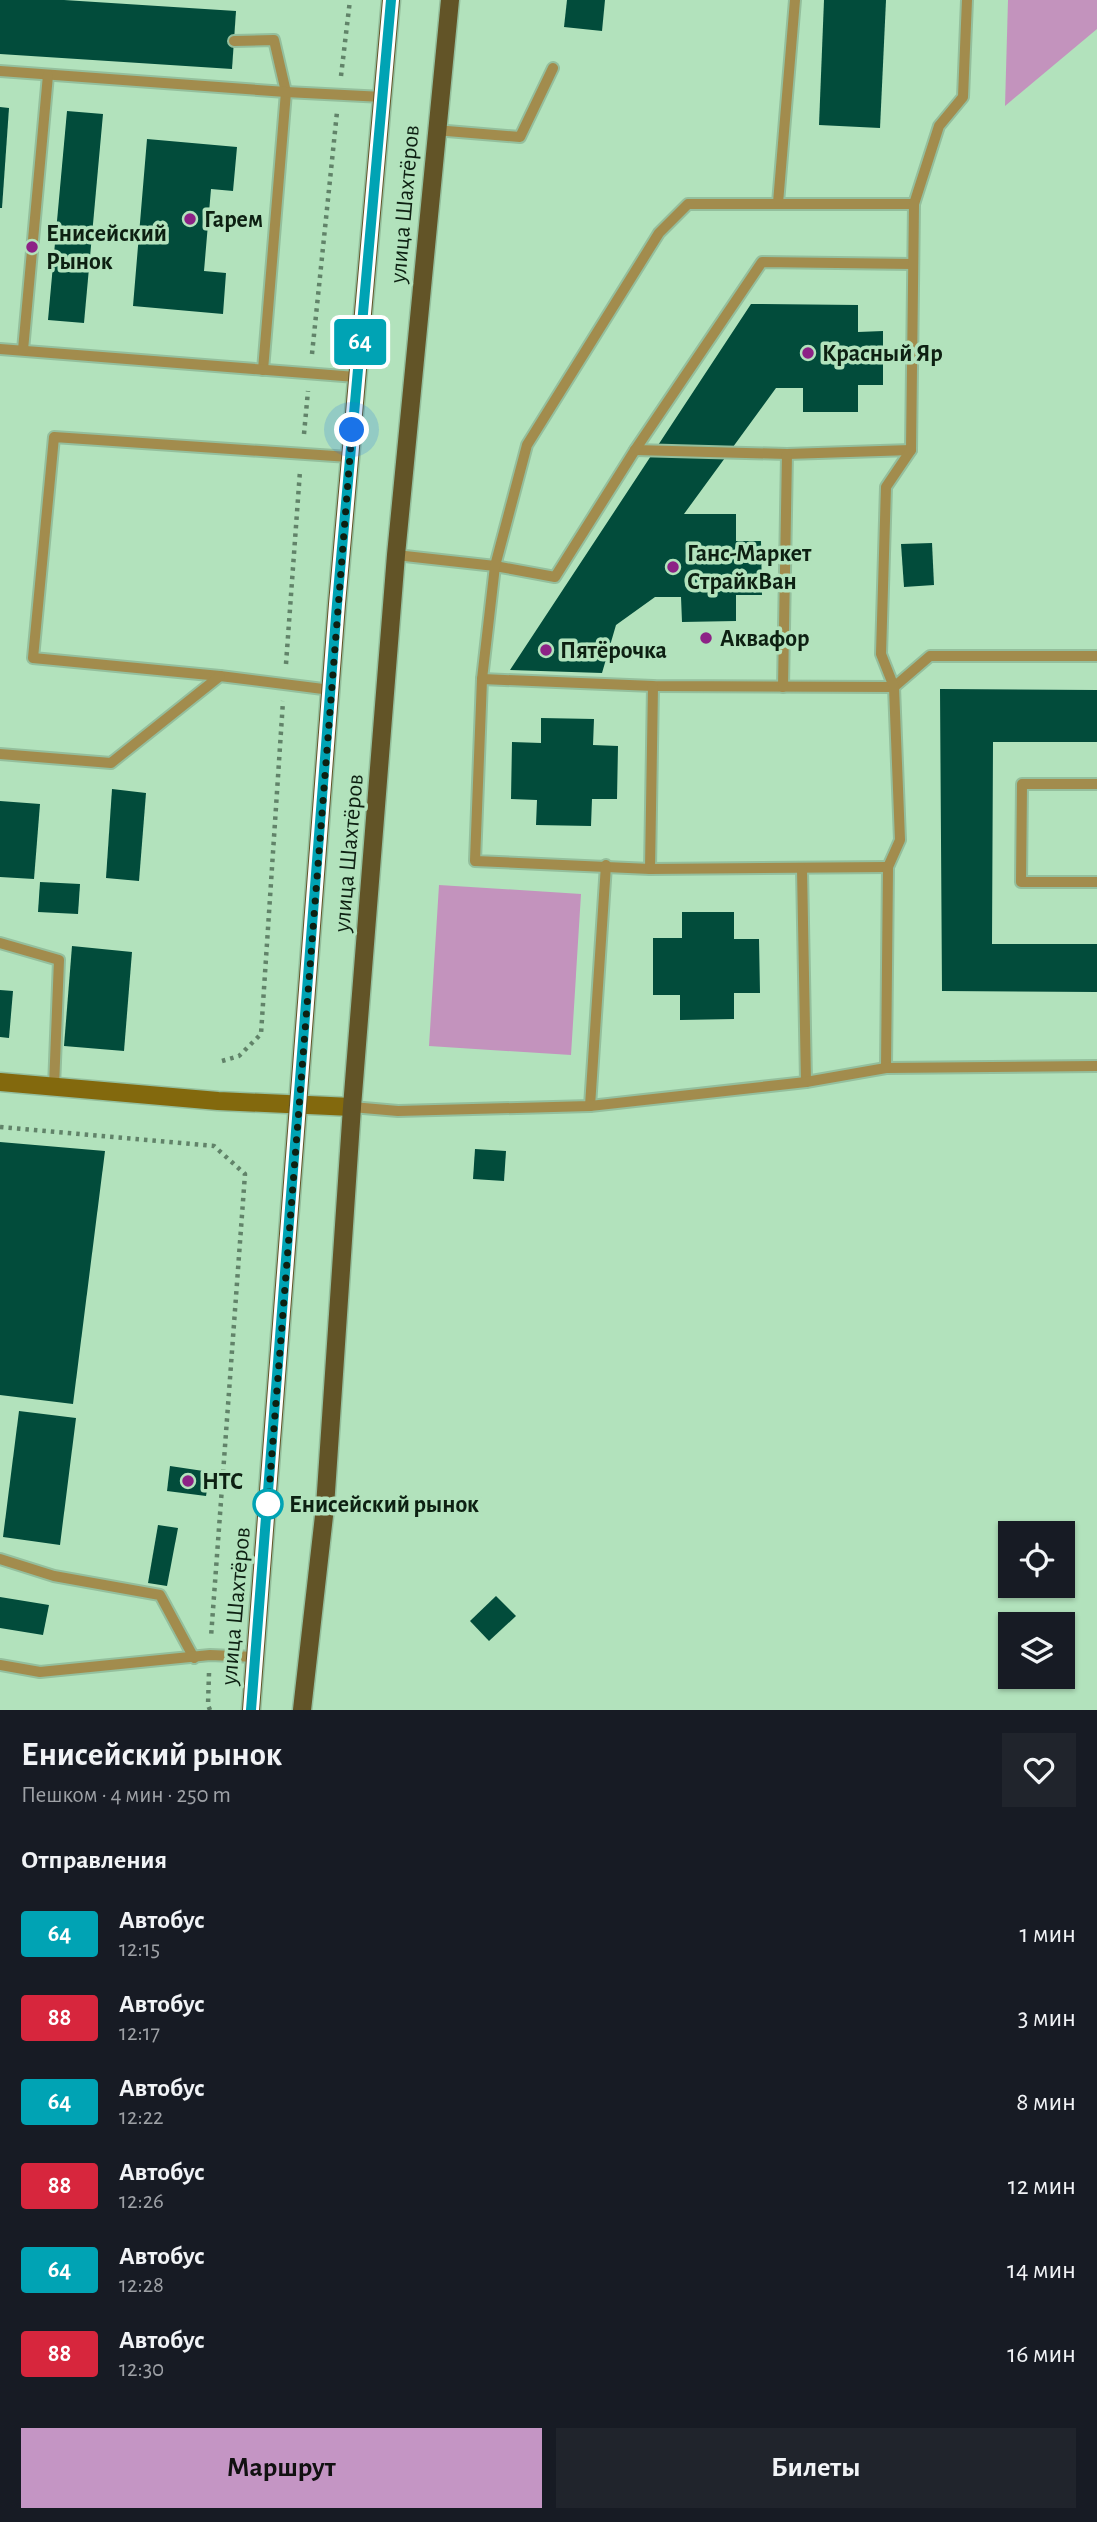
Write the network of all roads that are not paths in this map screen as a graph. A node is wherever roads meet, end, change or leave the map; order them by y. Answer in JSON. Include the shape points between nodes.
{"nodes":[{"id":1,"x":391,"y":0,"type":"edge"},
{"id":2,"x":450,"y":0,"type":"edge"},
{"id":3,"x":795,"y":0,"type":"edge"},
{"id":4,"x":967,"y":0,"type":"edge"},
{"id":5,"x":234,"y":41,"type":"dead end"},
{"id":6,"x":554,"y":68,"type":"dead end"},
{"id":7,"x":0,"y":71,"type":"edge"},
{"id":8,"x":48,"y":75,"type":"junction"},
{"id":9,"x":286,"y":92,"type":"junction"},
{"id":10,"x":383,"y":97,"type":"junction"},
{"id":11,"x":435,"y":130,"type":"junction"},
{"id":12,"x":778,"y":203,"type":"junction"},
{"id":13,"x":914,"y":204,"type":"junction"},
{"id":14,"x":912,"y":264,"type":"junction"},
{"id":15,"x":0,"y":349,"type":"edge"},
{"id":16,"x":23,"y":350,"type":"junction"},
{"id":17,"x":263,"y":370,"type":"junction"},
{"id":18,"x":356,"y":377,"type":"junction"},
{"id":19,"x":635,"y":450,"type":"junction"},
{"id":20,"x":911,"y":450,"type":"junction"},
{"id":21,"x":787,"y":454,"type":"junction"},
{"id":22,"x":349,"y":457,"type":"junction"},
{"id":23,"x":396,"y":555,"type":"junction"},
{"id":24,"x":495,"y":566,"type":"junction"},
{"id":25,"x":1097,"y":656,"type":"edge"},
{"id":26,"x":220,"y":676,"type":"junction"},
{"id":27,"x":482,"y":679,"type":"junction"},
{"id":28,"x":653,"y":686,"type":"junction"},
{"id":29,"x":783,"y":687,"type":"junction"},
{"id":30,"x":894,"y":688,"type":"junction"},
{"id":31,"x":331,"y":690,"type":"junction"},
{"id":32,"x":0,"y":754,"type":"edge"},
{"id":33,"x":1097,"y":784,"type":"edge"},
{"id":34,"x":606,"y":865,"type":"junction"},
{"id":35,"x":888,"y":867,"type":"junction"},
{"id":36,"x":650,"y":869,"type":"junction"},
{"id":37,"x":803,"y":869,"type":"junction"},
{"id":38,"x":1097,"y":882,"type":"edge"},
{"id":39,"x":0,"y":943,"type":"edge"},
{"id":40,"x":1097,"y":1066,"type":"edge"},
{"id":41,"x":886,"y":1068,"type":"junction"},
{"id":42,"x":806,"y":1082,"type":"junction"},
{"id":43,"x":0,"y":1083,"type":"edge"},
{"id":44,"x":54,"y":1087,"type":"junction"},
{"id":45,"x":298,"y":1105,"type":"junction"},
{"id":46,"x":352,"y":1107,"type":"junction"},
{"id":47,"x":590,"y":1107,"type":"junction"},
{"id":48,"x":0,"y":1559,"type":"edge"},
{"id":49,"x":256,"y":1657,"type":"junction"},
{"id":50,"x":194,"y":1658,"type":"junction"},
{"id":51,"x":0,"y":1665,"type":"edge"},
{"id":52,"x":251,"y":1710,"type":"edge"},
{"id":53,"x":302,"y":1710,"type":"edge"}],
"edges":[{"from":1,"to":10,"type":"main road","name":"улица Шахтёров"},
{"from":2,"to":11,"type":"main road","name":"улица Шахтёров"},
{"from":3,"to":12,"type":"lane"},
{"from":4,"to":13,"type":"lane","via":[[963,97],[939,126]]},
{"from":5,"to":9,"type":"lane","via":[[274,40]]},
{"from":6,"to":11,"type":"lane","via":[[520,137]]},
{"from":7,"to":8,"type":"lane"},
{"from":8,"to":9,"type":"lane"},
{"from":8,"to":16,"type":"lane"},
{"from":9,"to":10,"type":"lane"},
{"from":9,"to":17,"type":"lane"},
{"from":10,"to":18,"type":"main road","name":"улица Шахтёров"},
{"from":11,"to":23,"type":"main road","name":"улица Шахтёров"},
{"from":12,"to":13,"type":"lane"},
{"from":12,"to":24,"type":"lane","via":[[688,204],[659,233],[527,445]]},
{"from":13,"to":14,"type":"lane"},
{"from":14,"to":19,"type":"lane","via":[[762,262]]},
{"from":14,"to":20,"type":"lane"},
{"from":15,"to":16,"type":"lane"},
{"from":16,"to":17,"type":"lane"},
{"from":17,"to":18,"type":"lane"},
{"from":18,"to":22,"type":"main road","name":"улица Шахтёров"},
{"from":19,"to":21,"type":"lane"},
{"from":19,"to":24,"type":"lane","via":[[555,577]]},
{"from":20,"to":21,"type":"lane"},
{"from":20,"to":30,"type":"lane","via":[[886,487],[881,654]]},
{"from":21,"to":29,"type":"lane"},
{"from":22,"to":26,"type":"lane","via":[[54,437],[33,658]]},
{"from":22,"to":31,"type":"main road","name":"улица Шахтёров"},
{"from":23,"to":24,"type":"lane"},
{"from":23,"to":46,"type":"main road","name":"улица Шахтёров"},
{"from":24,"to":27,"type":"lane"},
{"from":25,"to":30,"type":"lane","via":[[930,656]]},
{"from":26,"to":31,"type":"lane"},
{"from":26,"to":32,"type":"lane","via":[[111,763]]},
{"from":27,"to":28,"type":"lane"},
{"from":27,"to":34,"type":"lane","via":[[475,861]]},
{"from":28,"to":29,"type":"lane"},
{"from":28,"to":36,"type":"lane"},
{"from":29,"to":30,"type":"lane"},
{"from":30,"to":35,"type":"lane","via":[[900,840]]},
{"from":31,"to":45,"type":"main road","name":"улица Шахтёров"},
{"from":33,"to":38,"type":"lane","via":[[1022,784],[1021,857],[1021,882]]},
{"from":34,"to":36,"type":"lane"},
{"from":34,"to":47,"type":"lane"},
{"from":35,"to":37,"type":"lane"},
{"from":35,"to":41,"type":"lane"},
{"from":36,"to":37,"type":"lane"},
{"from":37,"to":42,"type":"lane"},
{"from":39,"to":44,"type":"lane","via":[[59,960]]},
{"from":40,"to":41,"type":"lane"},
{"from":41,"to":42,"type":"lane"},
{"from":42,"to":47,"type":"lane"},
{"from":43,"to":44,"type":"street"},
{"from":44,"to":45,"type":"street"},
{"from":45,"to":46,"type":"street"},
{"from":45,"to":49,"type":"main road","name":"улица Шахтёров"},
{"from":46,"to":47,"type":"lane","via":[[398,1111]]},
{"from":46,"to":53,"type":"main road","name":"улица Шахтёров","via":[[325,1507]]},
{"from":48,"to":50,"type":"lane","via":[[54,1576],[160,1595]]},
{"from":49,"to":50,"type":"lane"},
{"from":49,"to":52,"type":"main road","name":"улица Шахтёров"},
{"from":50,"to":51,"type":"lane","via":[[40,1672]]}]}
